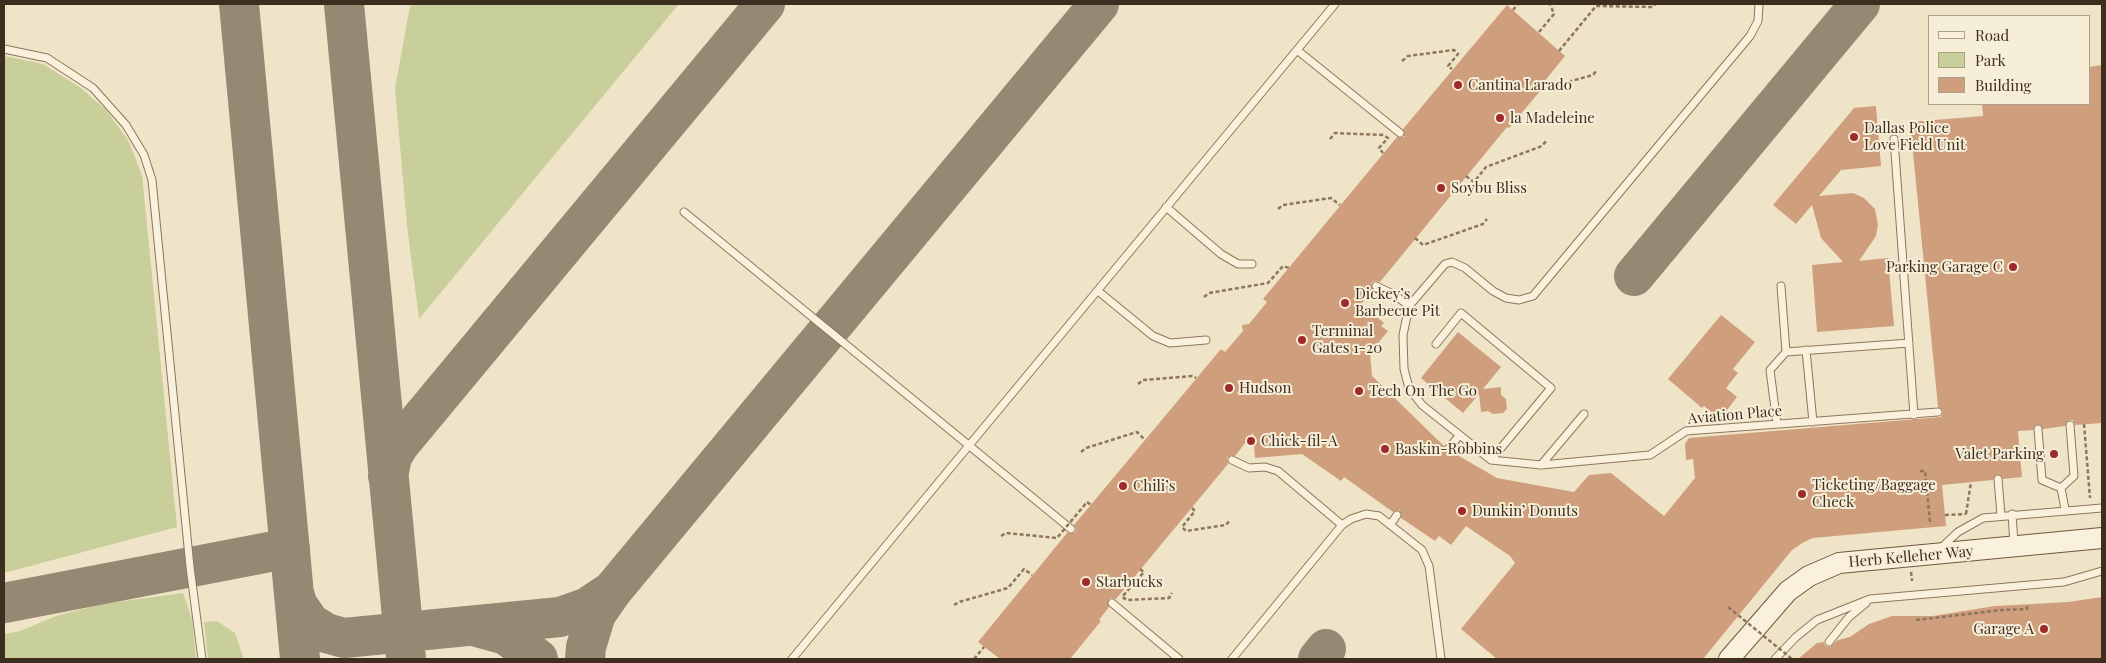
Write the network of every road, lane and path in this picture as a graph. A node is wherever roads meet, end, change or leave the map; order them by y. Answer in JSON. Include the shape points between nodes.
{"nodes":[{"id":1,"x":1336,"y":4,"type":"edge"},
{"id":2,"x":1518,"y":4,"type":"edge"},
{"id":3,"x":1550,"y":4,"type":"edge"},
{"id":4,"x":1655,"y":4,"type":"edge"},
{"id":5,"x":1759,"y":4,"type":"edge"},
{"id":6,"x":1512,"y":10,"type":"dead end"},
{"id":7,"x":1539,"y":32,"type":"dead end"},
{"id":8,"x":4,"y":49,"type":"edge"},
{"id":9,"x":1297,"y":50,"type":"junction"},
{"id":10,"x":1559,"y":51,"type":"dead end"},
{"id":11,"x":1402,"y":61,"type":"dead end"},
{"id":12,"x":1452,"y":69,"type":"dead end"},
{"id":13,"x":1597,"y":70,"type":"dead end"},
{"id":14,"x":1544,"y":86,"type":"dead end"},
{"id":15,"x":1400,"y":133,"type":"dead end"},
{"id":16,"x":1330,"y":139,"type":"dead end"},
{"id":17,"x":1894,"y":139,"type":"dead end"},
{"id":18,"x":1548,"y":140,"type":"dead end"},
{"id":19,"x":1383,"y":153,"type":"dead end"},
{"id":20,"x":1466,"y":176,"type":"dead end"},
{"id":21,"x":1340,"y":205,"type":"dead end"},
{"id":22,"x":1166,"y":208,"type":"junction"},
{"id":23,"x":1278,"y":209,"type":"dead end"},
{"id":24,"x":684,"y":212,"type":"dead end"},
{"id":25,"x":1487,"y":219,"type":"dead end"},
{"id":26,"x":1415,"y":238,"type":"dead end"},
{"id":27,"x":1252,"y":264,"type":"dead end"},
{"id":28,"x":1289,"y":268,"type":"dead end"},
{"id":29,"x":1376,"y":286,"type":"dead end"},
{"id":30,"x":1780,"y":286,"type":"dead end"},
{"id":31,"x":1098,"y":291,"type":"junction"},
{"id":32,"x":1204,"y":297,"type":"dead end"},
{"id":33,"x":1409,"y":306,"type":"junction"},
{"id":34,"x":1206,"y":340,"type":"dead end"},
{"id":35,"x":1909,"y":343,"type":"junction"},
{"id":36,"x":1436,"y":344,"type":"dead end"},
{"id":37,"x":1806,"y":350,"type":"junction"},
{"id":38,"x":1786,"y":352,"type":"junction"},
{"id":39,"x":1196,"y":378,"type":"dead end"},
{"id":40,"x":1138,"y":384,"type":"dead end"},
{"id":41,"x":1938,"y":412,"type":"dead end"},
{"id":42,"x":1584,"y":414,"type":"dead end"},
{"id":43,"x":1914,"y":414,"type":"junction"},
{"id":44,"x":1813,"y":422,"type":"junction"},
{"id":45,"x":1777,"y":424,"type":"junction"},
{"id":46,"x":2084,"y":424,"type":"dead end"},
{"id":47,"x":2070,"y":425,"type":"dead end"},
{"id":48,"x":2038,"y":429,"type":"dead end"},
{"id":49,"x":1459,"y":436,"type":"junction"},
{"id":50,"x":1145,"y":440,"type":"dead end"},
{"id":51,"x":968,"y":447,"type":"junction"},
{"id":52,"x":1448,"y":449,"type":"dead end"},
{"id":53,"x":1081,"y":452,"type":"dead end"},
{"id":54,"x":1232,"y":460,"type":"dead end"},
{"id":55,"x":1491,"y":460,"type":"junction"},
{"id":56,"x":1541,"y":465,"type":"junction"},
{"id":57,"x":1920,"y":471,"type":"dead end"},
{"id":58,"x":1998,"y":479,"type":"dead end"},
{"id":59,"x":1971,"y":482,"type":"dead end"},
{"id":60,"x":2061,"y":488,"type":"junction"},
{"id":61,"x":2090,"y":502,"type":"dead end"},
{"id":62,"x":1090,"y":505,"type":"dead end"},
{"id":63,"x":1192,"y":508,"type":"dead end"},
{"id":64,"x":2102,"y":508,"type":"edge"},
{"id":65,"x":2065,"y":509,"type":"junction"},
{"id":66,"x":1972,"y":513,"type":"dead end"},
{"id":67,"x":1397,"y":514,"type":"dead end"},
{"id":68,"x":1966,"y":514,"type":"junction"},
{"id":69,"x":2012,"y":514,"type":"junction"},
{"id":70,"x":1945,"y":515,"type":"dead end"},
{"id":71,"x":2001,"y":515,"type":"junction"},
{"id":72,"x":1230,"y":520,"type":"dead end"},
{"id":73,"x":1930,"y":522,"type":"dead end"},
{"id":74,"x":1342,"y":525,"type":"junction"},
{"id":75,"x":1390,"y":525,"type":"junction"},
{"id":76,"x":1070,"y":529,"type":"dead end"},
{"id":77,"x":1001,"y":536,"type":"dead end"},
{"id":78,"x":2102,"y":538,"type":"edge"},
{"id":79,"x":2014,"y":547,"type":"junction"},
{"id":80,"x":1934,"y":555,"type":"junction"},
{"id":81,"x":1140,"y":569,"type":"dead end"},
{"id":82,"x":2102,"y":571,"type":"edge"},
{"id":83,"x":1032,"y":575,"type":"dead end"},
{"id":84,"x":1172,"y":593,"type":"dead end"},
{"id":85,"x":1870,"y":600,"type":"junction"},
{"id":86,"x":1112,"y":603,"type":"dead end"},
{"id":87,"x":2027,"y":604,"type":"dead end"},
{"id":88,"x":954,"y":606,"type":"dead end"},
{"id":89,"x":1728,"y":607,"type":"dead end"},
{"id":90,"x":1916,"y":620,"type":"dead end"},
{"id":91,"x":1829,"y":642,"type":"dead end"},
{"id":92,"x":984,"y":647,"type":"dead end"},
{"id":93,"x":202,"y":659,"type":"edge"},
{"id":94,"x":792,"y":659,"type":"edge"},
{"id":95,"x":974,"y":659,"type":"edge"},
{"id":96,"x":1179,"y":659,"type":"edge"},
{"id":97,"x":1232,"y":659,"type":"edge"},
{"id":98,"x":1441,"y":659,"type":"edge"},
{"id":99,"x":1728,"y":659,"type":"edge"},
{"id":100,"x":1775,"y":659,"type":"edge"},
{"id":101,"x":1792,"y":659,"type":"edge"}],
"edges":[{"from":1,"to":9,"type":"lane"},
{"from":2,"to":6,"type":"path"},
{"from":3,"to":7,"type":"path","via":[[1554,14]]},
{"from":4,"to":10,"type":"path","via":[[1654,7],[1596,6]]},
{"from":5,"to":33,"type":"lane","via":[[1758,21],[1750,36],[1533,296],[1519,300],[1506,298],[1466,268],[1452,262],[1445,264]]},
{"from":8,"to":93,"type":"lane","via":[[47,58],[93,88],[126,125],[144,155],[152,180]]},
{"from":9,"to":15,"type":"lane"},
{"from":9,"to":22,"type":"lane"},
{"from":11,"to":12,"type":"path","via":[[1408,56],[1454,50],[1458,54],[1448,66]]},
{"from":13,"to":14,"type":"path","via":[[1594,75]]},
{"from":16,"to":19,"type":"path","via":[[1335,133],[1383,135],[1388,138],[1379,148]]},
{"from":17,"to":35,"type":"lane"},
{"from":18,"to":20,"type":"path","via":[[1542,146],[1486,167],[1474,182]]},
{"from":21,"to":23,"type":"path","via":[[1331,198],[1283,205]]},
{"from":22,"to":27,"type":"lane","via":[[1221,254],[1238,264]]},
{"from":22,"to":31,"type":"lane"},
{"from":24,"to":51,"type":"lane"},
{"from":25,"to":26,"type":"path","via":[[1483,224],[1423,245]]},
{"from":28,"to":32,"type":"path","via":[[1283,266],[1268,283],[1209,293]]},
{"from":29,"to":33,"type":"lane"},
{"from":30,"to":38,"type":"lane"},
{"from":31,"to":34,"type":"lane","via":[[1153,336],[1170,343]]},
{"from":31,"to":51,"type":"lane"},
{"from":33,"to":49,"type":"lane","via":[[1403,335],[1404,369],[1409,388],[1422,405]]},
{"from":35,"to":37,"type":"lane"},
{"from":35,"to":43,"type":"lane"},
{"from":36,"to":55,"type":"lane","via":[[1461,313],[1551,388]]},
{"from":37,"to":38,"type":"lane"},
{"from":37,"to":44,"type":"lane"},
{"from":38,"to":45,"type":"lane","via":[[1770,370]]},
{"from":39,"to":40,"type":"path","via":[[1143,380]]},
{"from":41,"to":43,"type":"lane","name":"Aviation Place"},
{"from":42,"to":56,"type":"lane"},
{"from":43,"to":44,"type":"lane","name":"Aviation Place"},
{"from":44,"to":45,"type":"lane","name":"Aviation Place"},
{"from":45,"to":56,"type":"lane","name":"Aviation Place","via":[[1686,431],[1650,455]]},
{"from":46,"to":61,"type":"path"},
{"from":47,"to":60,"type":"lane","via":[[2074,476]]},
{"from":48,"to":60,"type":"lane","via":[[2042,480]]},
{"from":49,"to":52,"type":"lane"},
{"from":49,"to":55,"type":"lane"},
{"from":50,"to":53,"type":"path","via":[[1137,432]]},
{"from":51,"to":76,"type":"lane"},
{"from":51,"to":94,"type":"lane"},
{"from":54,"to":74,"type":"lane","via":[[1249,468],[1265,467],[1278,471]]},
{"from":55,"to":56,"type":"lane","name":"Aviation Place"},
{"from":57,"to":73,"type":"path","via":[[1925,470]]},
{"from":58,"to":71,"type":"lane"},
{"from":59,"to":68,"type":"path"},
{"from":60,"to":65,"type":"lane"},
{"from":62,"to":77,"type":"path","bridge":true,"via":[[1087,502],[1057,538],[1006,533]]},
{"from":63,"to":72,"type":"path","via":[[1195,511],[1182,527],[1186,531],[1226,525]]},
{"from":64,"to":65,"type":"lane"},
{"from":65,"to":69,"type":"lane"},
{"from":66,"to":68,"type":"path"},
{"from":67,"to":75,"type":"lane"},
{"from":68,"to":70,"type":"path"},
{"from":69,"to":71,"type":"lane"},
{"from":69,"to":79,"type":"lane"},
{"from":71,"to":80,"type":"lane","via":[[1983,518],[1958,532]]},
{"from":74,"to":75,"type":"lane","via":[[1366,514],[1379,516]]},
{"from":74,"to":97,"type":"lane"},
{"from":75,"to":98,"type":"lane","via":[[1422,550],[1429,566]]},
{"from":78,"to":79,"type":"main road","name":"Herb Kelleher Way"},
{"from":79,"to":80,"type":"main road","name":"Herb Kelleher Way"},
{"from":80,"to":99,"type":"main road","name":"Herb Kelleher Way","via":[[1839,563],[1809,576],[1788,591]]},
{"from":81,"to":84,"type":"path","via":[[1144,572],[1122,597],[1127,600],[1169,598]]},
{"from":82,"to":85,"type":"lane","via":[[2064,582]]},
{"from":83,"to":88,"type":"path","via":[[1024,568],[1008,588]]},
{"from":85,"to":91,"type":"lane","via":[[1849,617]]},
{"from":85,"to":100,"type":"lane","via":[[1817,620]]},
{"from":86,"to":96,"type":"lane"},
{"from":87,"to":90,"type":"path","via":[[2027,609]]},
{"from":89,"to":101,"type":"path","bridge":true},
{"from":92,"to":95,"type":"path"}]}
